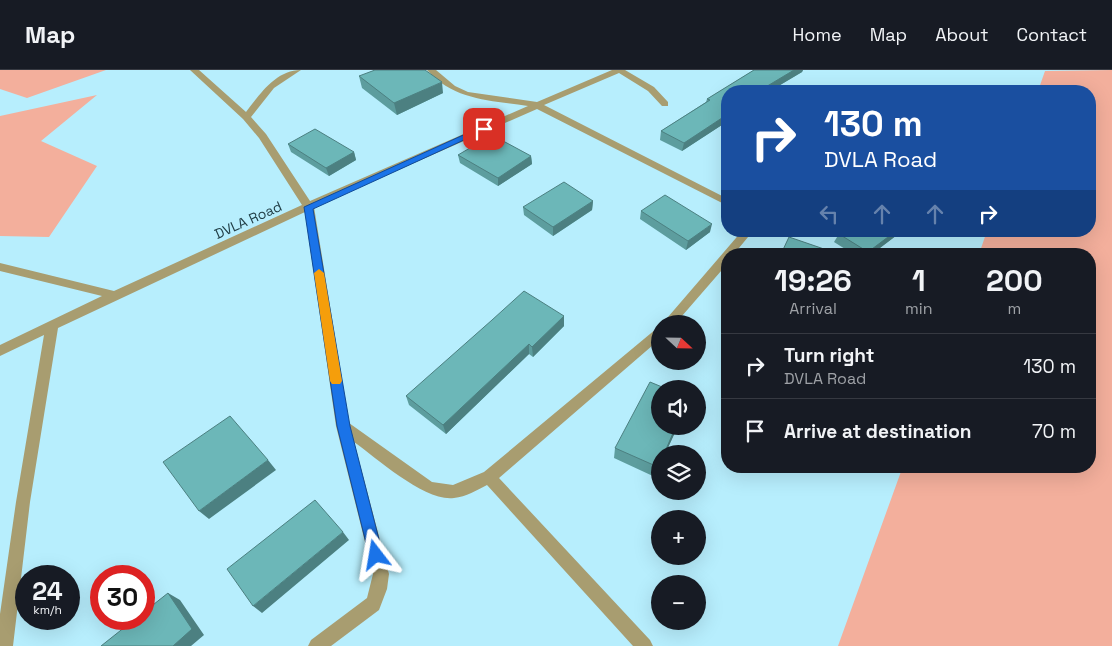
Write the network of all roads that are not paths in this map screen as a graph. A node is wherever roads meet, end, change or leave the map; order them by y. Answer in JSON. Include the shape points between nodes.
{"nodes":[{"id":1,"x":194,"y":70,"type":"edge"},
{"id":2,"x":297,"y":70,"type":"edge"},
{"id":3,"x":431,"y":70,"type":"edge"},
{"id":4,"x":619,"y":70,"type":"edge"},
{"id":5,"x":665,"y":104,"type":"dead end"},
{"id":6,"x":537,"y":105,"type":"junction"},
{"id":7,"x":246,"y":117,"type":"junction"},
{"id":8,"x":721,"y":199,"type":"edge"},
{"id":9,"x":308,"y":207,"type":"junction"},
{"id":10,"x":743,"y":237,"type":"edge"},
{"id":11,"x":733,"y":248,"type":"edge"},
{"id":12,"x":721,"y":262,"type":"edge"},
{"id":13,"x":0,"y":267,"type":"edge"},
{"id":14,"x":115,"y":295,"type":"junction"},
{"id":15,"x":676,"y":315,"type":"edge"},
{"id":16,"x":52,"y":325,"type":"junction"},
{"id":17,"x":651,"y":340,"type":"edge"},
{"id":18,"x":0,"y":351,"type":"edge"},
{"id":19,"x":344,"y":426,"type":"junction"},
{"id":20,"x":489,"y":476,"type":"junction"},
{"id":21,"x":4,"y":646,"type":"edge"},
{"id":22,"x":317,"y":646,"type":"edge"},
{"id":23,"x":644,"y":646,"type":"edge"}],
"edges":[{"from":1,"to":7,"type":"street"},
{"from":2,"to":7,"type":"street","via":[[271,86]]},
{"from":3,"to":6,"type":"street","via":[[452,88],[466,94]]},
{"from":4,"to":5,"type":"street","via":[[651,89]]},
{"from":4,"to":6,"type":"street","name":"DVLA Road"},
{"from":6,"to":8,"type":"street"},
{"from":6,"to":9,"type":"street","name":"DVLA Road"},
{"from":7,"to":9,"type":"street","via":[[263,136]]},
{"from":9,"to":14,"type":"street","name":"DVLA Road"},
{"from":9,"to":19,"type":"street"},
{"from":10,"to":11,"type":"street"},
{"from":12,"to":15,"type":"street"},
{"from":13,"to":14,"type":"street"},
{"from":14,"to":16,"type":"street","name":"DVLA Road"},
{"from":16,"to":18,"type":"street","name":"DVLA Road"},
{"from":16,"to":21,"type":"street","via":[[23,502]]},
{"from":17,"to":20,"type":"street"},
{"from":19,"to":20,"type":"street","via":[[428,487],[457,492]]},
{"from":19,"to":22,"type":"street","via":[[381,574],[373,604]]},
{"from":20,"to":23,"type":"street"}]}
